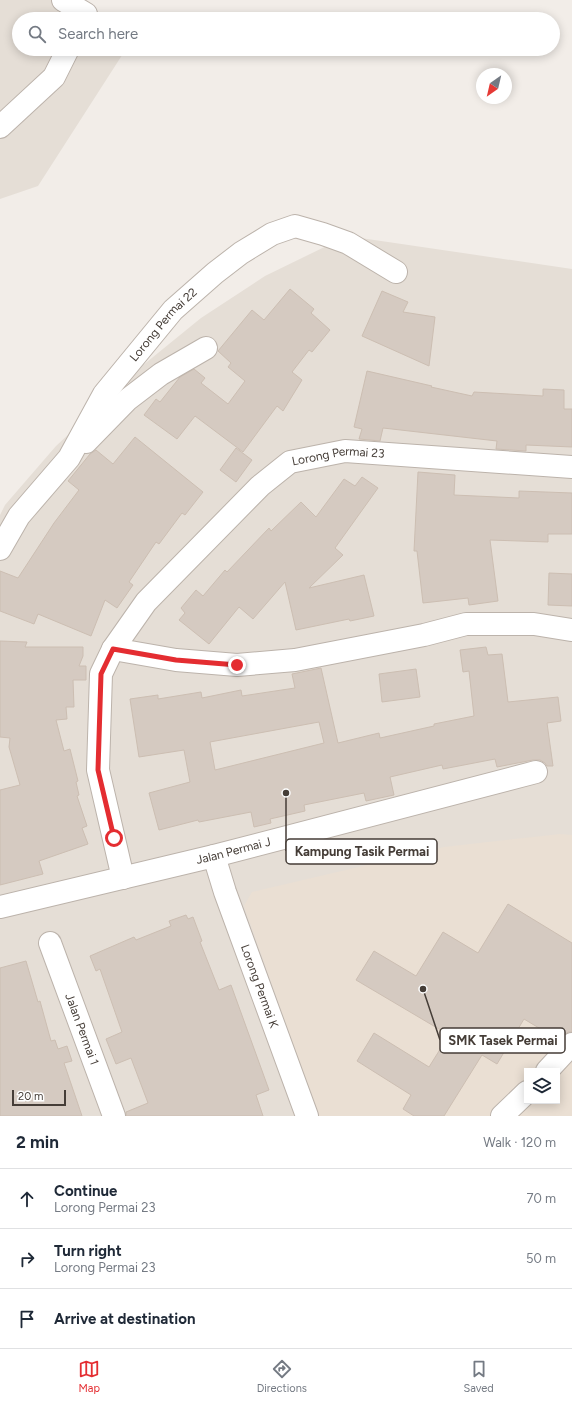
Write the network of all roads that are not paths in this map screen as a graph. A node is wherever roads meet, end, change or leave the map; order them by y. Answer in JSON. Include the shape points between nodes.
{"nodes":[{"id":1,"x":63,"y":0,"type":"edge"},
{"id":2,"x":85,"y":11,"type":"edge"},
{"id":3,"x":64,"y":56,"type":"edge"},
{"id":4,"x":0,"y":126,"type":"edge"},
{"id":5,"x":396,"y":272,"type":"dead end"},
{"id":6,"x":206,"y":348,"type":"dead end"},
{"id":7,"x":69,"y":458,"type":"junction"},
{"id":8,"x":572,"y":467,"type":"edge"},
{"id":9,"x":0,"y":548,"type":"edge"},
{"id":10,"x":571,"y":630,"type":"dead end"},
{"id":11,"x":113,"y":649,"type":"junction"},
{"id":12,"x":536,"y":772,"type":"dead end"},
{"id":13,"x":214,"y":856,"type":"junction"},
{"id":14,"x":123,"y":878,"type":"junction"},
{"id":15,"x":0,"y":907,"type":"edge"},
{"id":16,"x":50,"y":943,"type":"dead end"},
{"id":17,"x":572,"y":1044,"type":"edge"},
{"id":18,"x":550,"y":1068,"type":"edge"},
{"id":19,"x":524,"y":1095,"type":"edge"},
{"id":20,"x":114,"y":1116,"type":"edge"},
{"id":21,"x":307,"y":1116,"type":"edge"},
{"id":22,"x":502,"y":1116,"type":"edge"}],
"edges":[{"from":1,"to":2,"type":"street"},
{"from":3,"to":4,"type":"street","via":[[54,77]]},
{"from":5,"to":7,"type":"street","name":"Lorong Permai 22","via":[[348,243],[324,234],[295,226],[272,234],[241,253],[173,310],[104,394]]},
{"from":6,"to":7,"type":"street","via":[[161,374],[127,400]]},
{"from":7,"to":9,"type":"street","name":"Lorong Permai 22","via":[[19,516]]},
{"from":8,"to":11,"type":"street","name":"Lorong Permai 23","via":[[345,451],[290,462],[260,486],[146,602]]},
{"from":10,"to":11,"type":"street","via":[[534,624],[466,624],[424,635],[295,660],[237,665],[176,660]]},
{"from":11,"to":14,"type":"street","name":"Lorong Permai 23","via":[[101,674],[98,770]]},
{"from":12,"to":13,"type":"street","name":"Jalan Permai J"},
{"from":13,"to":14,"type":"street","name":"Jalan Permai J"},
{"from":13,"to":21,"type":"street","name":"Lorong Permai K"},
{"from":14,"to":15,"type":"street","name":"Jalan Permai J"},
{"from":16,"to":20,"type":"street","name":"Jalan Permai 1"},
{"from":17,"to":18,"type":"street"},
{"from":19,"to":22,"type":"street"}]}
